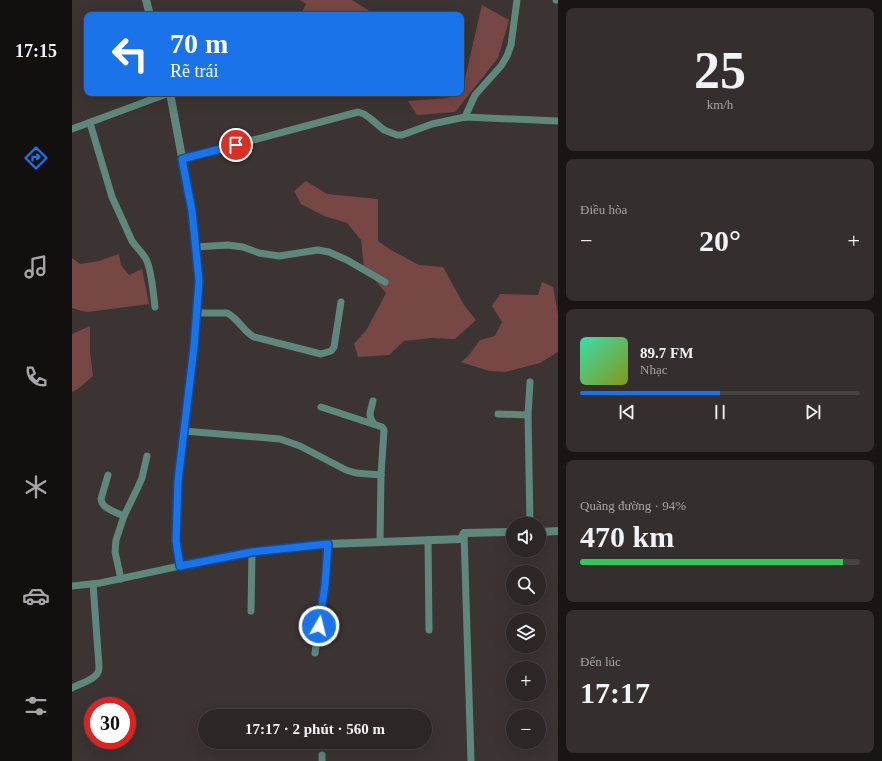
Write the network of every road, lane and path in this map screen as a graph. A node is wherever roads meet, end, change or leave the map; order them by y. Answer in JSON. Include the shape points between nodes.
{"nodes":[{"id":1,"x":146,"y":0,"type":"edge"},
{"id":2,"x":517,"y":0,"type":"edge"},
{"id":3,"x":149,"y":12,"type":"edge"},
{"id":4,"x":161,"y":96,"type":"edge"},
{"id":5,"x":170,"y":96,"type":"edge"},
{"id":6,"x":465,"y":117,"type":"junction"},
{"id":7,"x":558,"y":121,"type":"edge"},
{"id":8,"x":90,"y":123,"type":"junction"},
{"id":9,"x":72,"y":129,"type":"edge"},
{"id":10,"x":182,"y":159,"type":"junction"},
{"id":11,"x":196,"y":247,"type":"junction"},
{"id":12,"x":385,"y":282,"type":"dead end"},
{"id":13,"x":341,"y":302,"type":"dead end"},
{"id":14,"x":155,"y":307,"type":"dead end"},
{"id":15,"x":197,"y":313,"type":"junction"},
{"id":16,"x":530,"y":382,"type":"dead end"},
{"id":17,"x":373,"y":401,"type":"dead end"},
{"id":18,"x":321,"y":407,"type":"dead end"},
{"id":19,"x":498,"y":414,"type":"dead end"},
{"id":20,"x":528,"y":414,"type":"junction"},
{"id":21,"x":374,"y":424,"type":"junction"},
{"id":22,"x":184,"y":431,"type":"junction"},
{"id":23,"x":147,"y":456,"type":"dead end"},
{"id":24,"x":381,"y":474,"type":"junction"},
{"id":25,"x":108,"y":475,"type":"dead end"},
{"id":26,"x":124,"y":516,"type":"junction"},
{"id":27,"x":530,"y":517,"type":"edge"},
{"id":28,"x":558,"y":530,"type":"edge"},
{"id":29,"x":546,"y":531,"type":"edge"},
{"id":30,"x":506,"y":532,"type":"edge"},
{"id":31,"x":464,"y":533,"type":"junction"},
{"id":32,"x":428,"y":540,"type":"junction"},
{"id":33,"x":380,"y":541,"type":"junction"},
{"id":34,"x":328,"y":544,"type":"junction"},
{"id":35,"x":252,"y":552,"type":"junction"},
{"id":36,"x":180,"y":566,"type":"junction"},
{"id":37,"x":121,"y":579,"type":"junction"},
{"id":38,"x":93,"y":584,"type":"junction"},
{"id":39,"x":72,"y":586,"type":"edge"},
{"id":40,"x":251,"y":611,"type":"dead end"},
{"id":41,"x":428,"y":630,"type":"dead end"},
{"id":42,"x":315,"y":653,"type":"dead end"},
{"id":43,"x":72,"y":688,"type":"edge"},
{"id":44,"x":471,"y":761,"type":"edge"}],
"edges":[{"from":1,"to":3,"type":"street"},
{"from":2,"to":6,"type":"street","via":[[511,45],[507,56],[474,96]]},
{"from":4,"to":8,"type":"street"},
{"from":5,"to":10,"type":"street"},
{"from":6,"to":7,"type":"street"},
{"from":6,"to":10,"type":"street","via":[[396,135],[358,112]]},
{"from":8,"to":9,"type":"street"},
{"from":8,"to":14,"type":"street","via":[[116,207],[132,241],[148,263]]},
{"from":10,"to":11,"type":"street"},
{"from":11,"to":12,"type":"street","via":[[228,245],[279,256],[318,250],[329,252]]},
{"from":11,"to":15,"type":"street","via":[[199,281]]},
{"from":13,"to":15,"type":"street","via":[[334,347],[331,351],[321,354],[254,337],[231,315]]},
{"from":15,"to":22,"type":"street"},
{"from":16,"to":20,"type":"street"},
{"from":17,"to":21,"type":"street","via":[[370,419]]},
{"from":18,"to":21,"type":"street"},
{"from":19,"to":20,"type":"street"},
{"from":20,"to":27,"type":"street"},
{"from":21,"to":24,"type":"street","via":[[382,426],[384,430]]},
{"from":22,"to":24,"type":"street","via":[[280,439],[300,446],[346,470]]},
{"from":22,"to":36,"type":"street","via":[[178,481],[176,541]]},
{"from":23,"to":26,"type":"street","via":[[142,478]]},
{"from":24,"to":33,"type":"street"},
{"from":25,"to":26,"type":"street","via":[[101,502]]},
{"from":26,"to":37,"type":"street","via":[[115,546]]},
{"from":28,"to":29,"type":"street"},
{"from":30,"to":31,"type":"street"},
{"from":31,"to":32,"type":"street","via":[[461,539]]},
{"from":31,"to":44,"type":"street"},
{"from":32,"to":33,"type":"street"},
{"from":32,"to":41,"type":"street"},
{"from":33,"to":34,"type":"street"},
{"from":34,"to":35,"type":"street"},
{"from":34,"to":42,"type":"street"},
{"from":35,"to":36,"type":"street"},
{"from":35,"to":40,"type":"street"},
{"from":36,"to":37,"type":"street"},
{"from":37,"to":38,"type":"street"},
{"from":38,"to":39,"type":"street"},
{"from":38,"to":43,"type":"street","via":[[98,672],[91,679]]}]}
